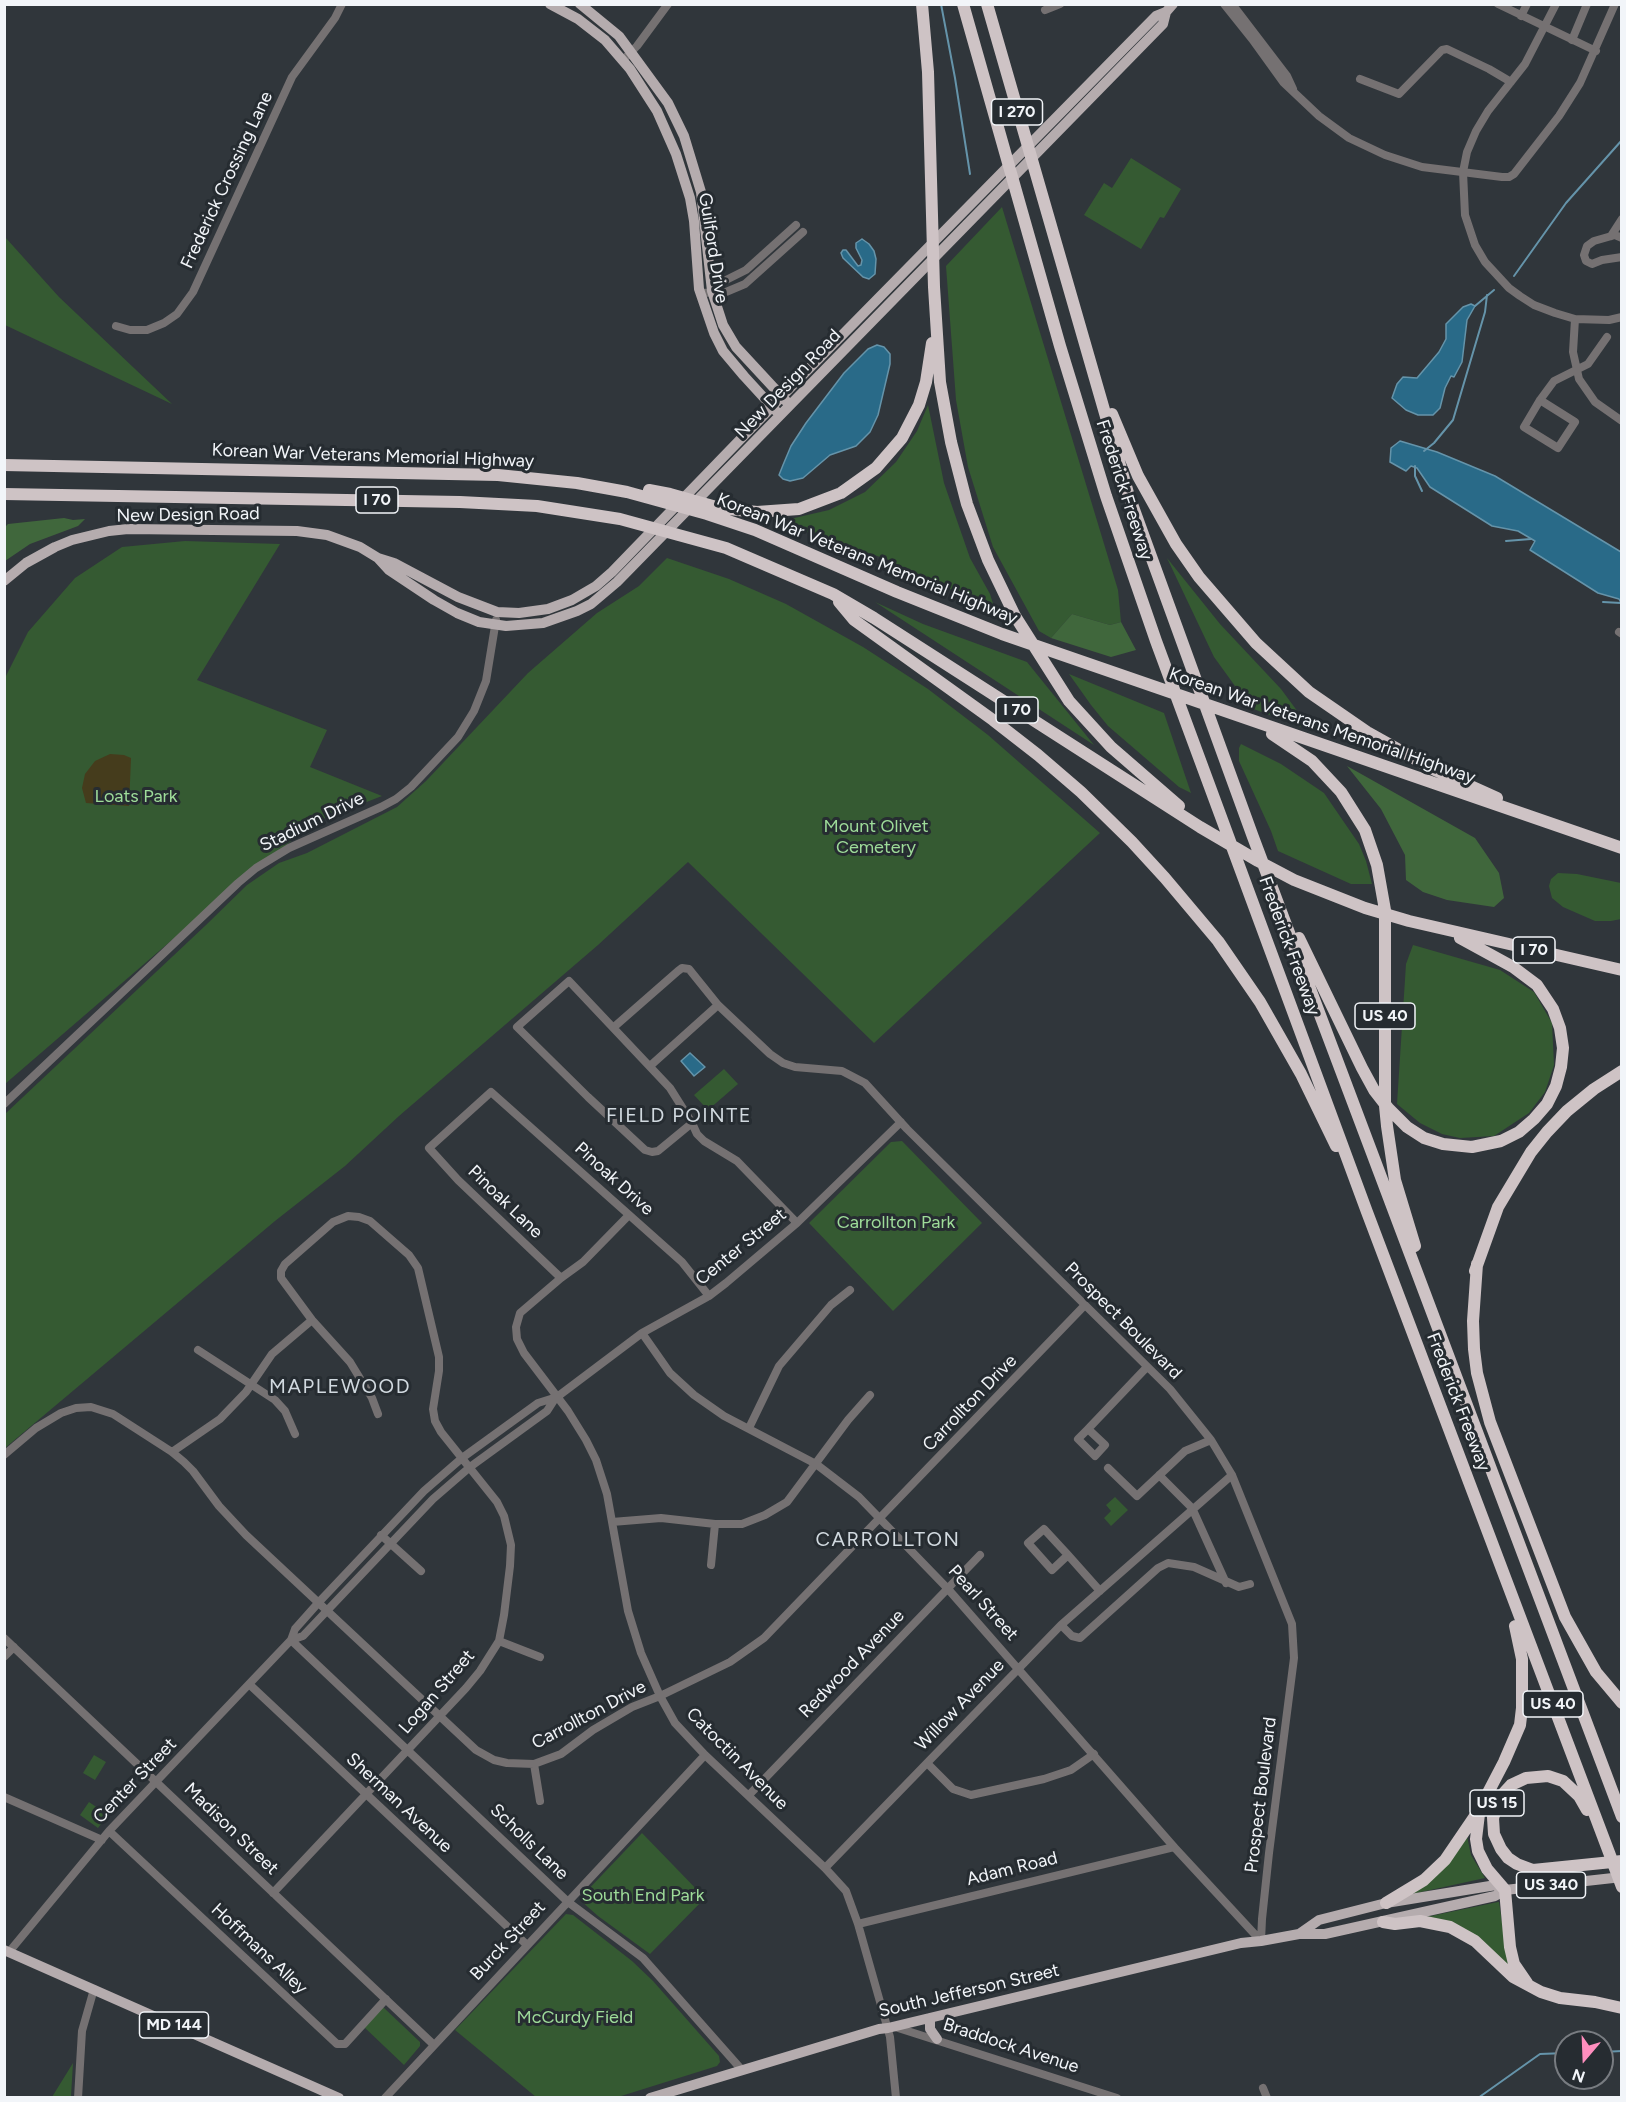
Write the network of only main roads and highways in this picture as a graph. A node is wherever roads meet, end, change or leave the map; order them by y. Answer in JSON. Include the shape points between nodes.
{"nodes":[{"id":1,"x":550,"y":4,"type":"edge"},
{"id":2,"x":580,"y":4,"type":"edge"},
{"id":3,"x":922,"y":4,"type":"edge"},
{"id":4,"x":963,"y":4,"type":"edge"},
{"id":5,"x":987,"y":4,"type":"edge"},
{"id":6,"x":1170,"y":8,"type":"edge"},
{"id":7,"x":934,"y":287,"type":"junction"},
{"id":8,"x":1083,"y":340,"type":"junction"},
{"id":9,"x":786,"y":401,"type":"junction"},
{"id":10,"x":777,"y":411,"type":"junction"},
{"id":11,"x":4,"y":465,"type":"edge"},
{"id":12,"x":498,"y":475,"type":"junction"},
{"id":13,"x":4,"y":494,"type":"edge"},
{"id":14,"x":378,"y":558,"type":"junction"},
{"id":15,"x":631,"y":559,"type":"junction"},
{"id":16,"x":4,"y":581,"type":"edge"},
{"id":17,"x":833,"y":594,"type":"junction"},
{"id":18,"x":1228,"y":713,"type":"junction"},
{"id":19,"x":1545,"y":822,"type":"junction"},
{"id":20,"x":1200,"y":827,"type":"junction"},
{"id":21,"x":1253,"y":837,"type":"junction"},
{"id":22,"x":1622,"y":849,"type":"edge"},
{"id":23,"x":1446,"y":930,"type":"junction"},
{"id":24,"x":1622,"y":970,"type":"edge"},
{"id":25,"x":1622,"y":1071,"type":"edge"},
{"id":26,"x":1367,"y":1212,"type":"junction"},
{"id":27,"x":1477,"y":1264,"type":"junction"},
{"id":28,"x":1457,"y":1379,"type":"junction"},
{"id":29,"x":1484,"y":1453,"type":"junction"},
{"id":30,"x":1503,"y":1575,"type":"junction"},
{"id":31,"x":1622,"y":1702,"type":"edge"},
{"id":32,"x":1479,"y":1810,"type":"junction"},
{"id":33,"x":1622,"y":1816,"type":"edge"},
{"id":34,"x":1602,"y":1833,"type":"junction"},
{"id":35,"x":1622,"y":1861,"type":"edge"},
{"id":36,"x":1622,"y":1877,"type":"edge"},
{"id":37,"x":1622,"y":1887,"type":"edge"},
{"id":38,"x":1505,"y":1890,"type":"junction"},
{"id":39,"x":1386,"y":1902,"type":"junction"},
{"id":40,"x":1383,"y":1922,"type":"junction"},
{"id":41,"x":1299,"y":1934,"type":"junction"},
{"id":42,"x":6,"y":1953,"type":"edge"},
{"id":43,"x":1530,"y":1987,"type":"junction"},
{"id":44,"x":1622,"y":2008,"type":"edge"},
{"id":45,"x":930,"y":2018,"type":"junction"},
{"id":46,"x":937,"y":2039,"type":"road end"},
{"id":47,"x":339,"y":2097,"type":"edge"},
{"id":48,"x":650,"y":2097,"type":"edge"}],
"edges":[{"from":1,"to":10,"type":"main road","name":"Guilford Drive","via":[[605,40],[657,111],[690,198],[706,315],[718,342]]},
{"from":2,"to":9,"type":"main road","name":"Guilford Drive","via":[[619,36],[668,103],[694,166],[704,211],[712,291],[720,317],[730,339]]},
{"from":3,"to":7,"type":"highway","via":[[928,72]]},
{"from":4,"to":26,"type":"highway","name":"Frederick Freeway","via":[[1106,496]]},
{"from":5,"to":8,"type":"highway","number":"I 270"},
{"from":6,"to":9,"type":"main road","name":"New Design Road","via":[[1156,16],[987,188]]},
{"from":6,"to":9,"type":"main road","name":"New Design Road","via":[[1163,24]]},
{"from":7,"to":12,"type":"highway","via":[[929,364],[912,421],[876,468],[821,502],[778,512],[738,512],[629,486]]},
{"from":7,"to":20,"type":"highway","via":[[940,382],[951,442],[977,532],[1015,616],[1069,701],[1089,724]]},
{"from":8,"to":19,"type":"highway","via":[[1121,438],[1156,510],[1199,577],[1256,643],[1309,692],[1367,732]]},
{"from":8,"to":21,"type":"highway","name":"Frederick Freeway","via":[[1128,493]]},
{"from":9,"to":10,"type":"main road","name":"New Design Road"},
{"from":10,"to":15,"type":"main road","name":"New Design Road","via":[[702,479]]},
{"from":10,"to":15,"type":"main road","name":"New Design Road","via":[[714,483]]},
{"from":11,"to":12,"type":"highway","name":"Korean War Veterans Memorial Highway","number":"I 70"},
{"from":12,"to":18,"type":"highway","name":"Korean War Veterans Memorial Highway","number":"I 70","via":[[627,492],[707,514],[799,548],[972,622]]},
{"from":13,"to":17,"type":"highway","number":"I 70","via":[[537,506],[620,519],[726,548]]},
{"from":14,"to":15,"type":"main road","name":"New Design Road","via":[[497,612],[533,612],[566,603]]},
{"from":14,"to":15,"type":"main road","name":"New Design Road","via":[[434,600],[495,626],[543,623],[591,604],[606,592]]},
{"from":14,"to":16,"type":"main road","name":"New Design Road","via":[[348,541],[309,531],[128,529],[63,544],[26,563]]},
{"from":17,"to":20,"type":"highway","number":"I 70"},
{"from":17,"to":26,"type":"highway","number":"US 40","via":[[855,620],[993,720],[1081,792],[1194,911],[1280,1035]]},
{"from":18,"to":19,"type":"highway","name":"Korean War Veterans Memorial Highway","number":"I 70"},
{"from":18,"to":28,"type":"highway","number":"US 40","via":[[1274,735],[1327,775],[1353,809],[1372,848],[1385,910],[1385,1106],[1390,1151],[1403,1206]]},
{"from":19,"to":22,"type":"highway","number":"I 70"},
{"from":20,"to":23,"type":"highway","number":"I 70","via":[[1294,880],[1365,908]]},
{"from":21,"to":23,"type":"highway","via":[[1374,1090],[1400,1121],[1424,1138],[1472,1147],[1492,1144],[1510,1137],[1534,1119],[1552,1095],[1563,1058],[1560,1028],[1543,992],[1529,978]]},
{"from":21,"to":28,"type":"highway","name":"Frederick Freeway"},
{"from":23,"to":24,"type":"highway","number":"I 70"},
{"from":25,"to":27,"type":"highway","via":[[1567,1111],[1531,1152],[1498,1207]]},
{"from":26,"to":30,"type":"highway","name":"Frederick Freeway","number":"US 40"},
{"from":27,"to":29,"type":"highway","via":[[1468,1348],[1484,1430]]},
{"from":27,"to":31,"type":"highway","via":[[1474,1349],[1485,1406],[1565,1617],[1596,1672]]},
{"from":28,"to":29,"type":"highway","name":"Frederick Freeway","number":"US 40"},
{"from":29,"to":33,"type":"highway","name":"Frederick Freeway","number":"US 40"},
{"from":30,"to":32,"type":"highway","via":[[1522,1659],[1522,1708],[1516,1737]]},
{"from":30,"to":34,"type":"highway","name":"Frederick Freeway","number":"US 40"},
{"from":32,"to":38,"type":"highway","via":[[1478,1851]]},
{"from":32,"to":39,"type":"highway","via":[[1436,1870]]},
{"from":34,"to":35,"type":"highway","number":"US 15","via":[[1580,1796],[1553,1777],[1521,1780],[1503,1793],[1493,1823],[1504,1854],[1517,1864],[1537,1870]]},
{"from":34,"to":37,"type":"highway","name":"Frederick Freeway","number":"US 15"},
{"from":36,"to":38,"type":"main road","name":"South Jefferson Street","number":"US 340"},
{"from":38,"to":39,"type":"main road","name":"South Jefferson Street","via":[[1496,1885]]},
{"from":38,"to":40,"type":"main road","name":"South Jefferson Street","via":[[1495,1896]]},
{"from":38,"to":43,"type":"highway","via":[[1514,1964]]},
{"from":39,"to":41,"type":"main road","name":"South Jefferson Street","via":[[1319,1920]]},
{"from":40,"to":41,"type":"main road","name":"South Jefferson Street","via":[[1326,1934]]},
{"from":40,"to":43,"type":"highway","via":[[1428,1922],[1457,1930]]},
{"from":41,"to":45,"type":"main road","name":"South Jefferson Street","via":[[1241,1943]]},
{"from":42,"to":47,"type":"main road","number":"MD 144"},
{"from":43,"to":44,"type":"highway","via":[[1560,1998]]},
{"from":45,"to":46,"type":"main road","via":[[930,2029]]},
{"from":45,"to":48,"type":"main road","name":"South Jefferson Street","via":[[879,2028]]}]}
